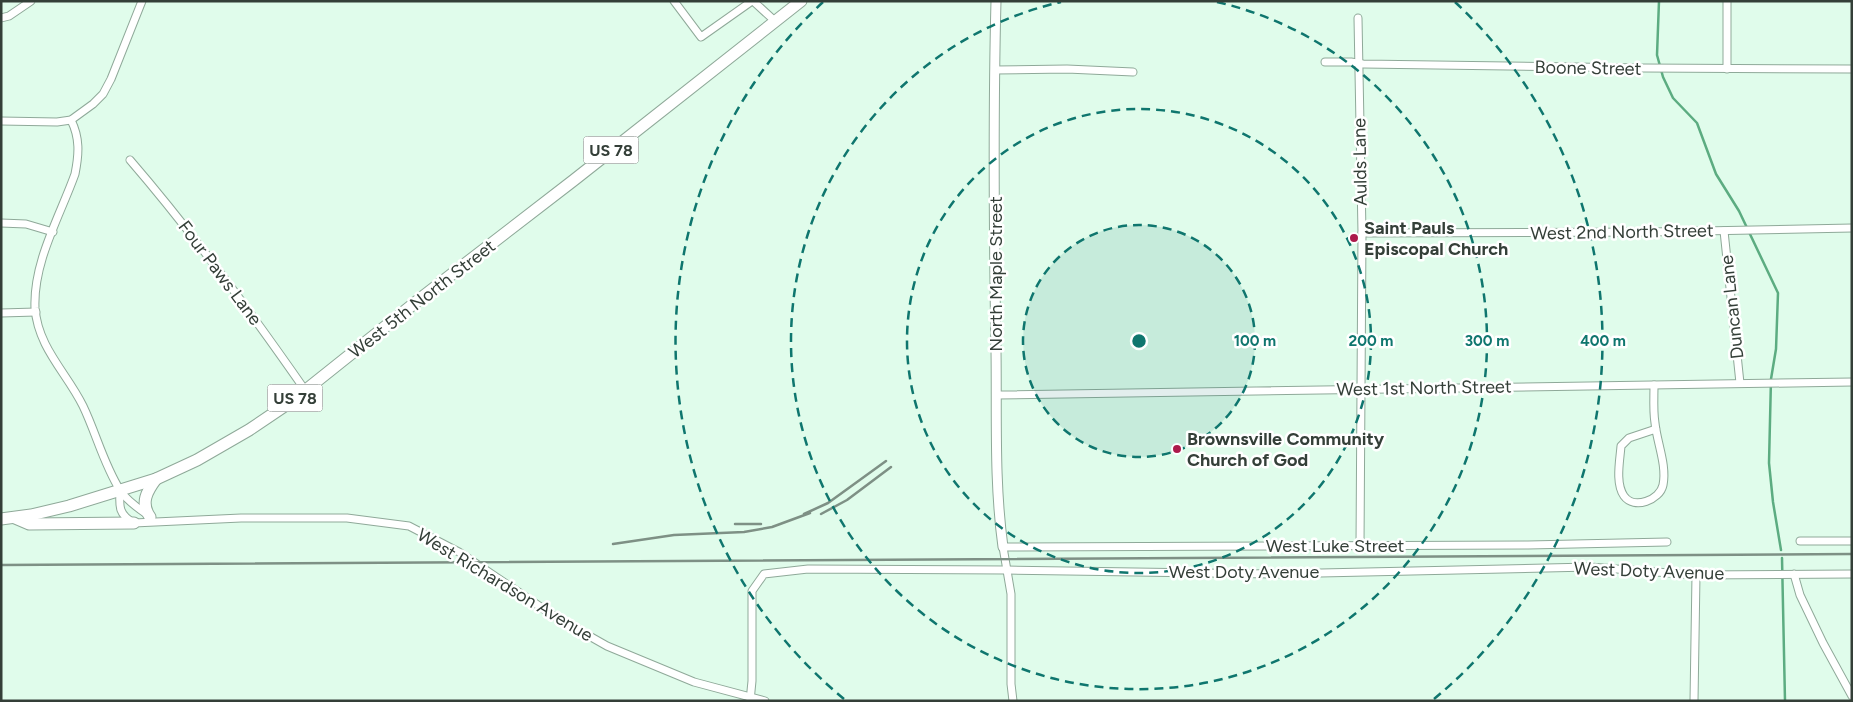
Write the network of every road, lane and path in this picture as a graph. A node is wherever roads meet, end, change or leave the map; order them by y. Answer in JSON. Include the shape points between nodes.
{"nodes":[{"id":1,"x":31,"y":1,"type":"edge"},
{"id":2,"x":142,"y":1,"type":"edge"},
{"id":3,"x":674,"y":1,"type":"edge"},
{"id":4,"x":752,"y":1,"type":"edge"},
{"id":5,"x":801,"y":1,"type":"edge"},
{"id":6,"x":996,"y":1,"type":"edge"},
{"id":7,"x":1727,"y":1,"type":"edge"},
{"id":8,"x":1,"y":18,"type":"edge"},
{"id":9,"x":1358,"y":18,"type":"dead end"},
{"id":10,"x":776,"y":22,"type":"junction"},
{"id":11,"x":1325,"y":62,"type":"dead end"},
{"id":12,"x":1358,"y":62,"type":"junction"},
{"id":13,"x":1727,"y":69,"type":"junction"},
{"id":14,"x":1852,"y":69,"type":"edge"},
{"id":15,"x":995,"y":70,"type":"junction"},
{"id":16,"x":1133,"y":72,"type":"dead end"},
{"id":17,"x":71,"y":120,"type":"junction"},
{"id":18,"x":1,"y":121,"type":"edge"},
{"id":19,"x":130,"y":160,"type":"dead end"},
{"id":20,"x":1,"y":224,"type":"edge"},
{"id":21,"x":1852,"y":228,"type":"edge"},
{"id":22,"x":1724,"y":231,"type":"junction"},
{"id":23,"x":53,"y":232,"type":"junction"},
{"id":24,"x":1362,"y":233,"type":"junction"},
{"id":25,"x":36,"y":312,"type":"junction"},
{"id":26,"x":1,"y":313,"type":"edge"},
{"id":27,"x":1852,"y":382,"type":"edge"},
{"id":28,"x":1740,"y":383,"type":"junction"},
{"id":29,"x":1654,"y":385,"type":"junction"},
{"id":30,"x":1361,"y":389,"type":"junction"},
{"id":31,"x":305,"y":390,"type":"junction"},
{"id":32,"x":997,"y":394,"type":"junction"},
{"id":33,"x":1656,"y":429,"type":"junction"},
{"id":34,"x":156,"y":479,"type":"junction"},
{"id":35,"x":120,"y":491,"type":"junction"},
{"id":36,"x":150,"y":516,"type":"junction"},
{"id":37,"x":14,"y":517,"type":"junction"},
{"id":38,"x":1,"y":518,"type":"edge"},
{"id":39,"x":176,"y":520,"type":"junction"},
{"id":40,"x":134,"y":523,"type":"junction"},
{"id":41,"x":1800,"y":541,"type":"dead end"},
{"id":42,"x":1852,"y":541,"type":"edge"},
{"id":43,"x":1667,"y":542,"type":"dead end"},
{"id":44,"x":1360,"y":546,"type":"junction"},
{"id":45,"x":1002,"y":548,"type":"junction"},
{"id":46,"x":1007,"y":570,"type":"junction"},
{"id":47,"x":1794,"y":574,"type":"junction"},
{"id":48,"x":1852,"y":574,"type":"edge"},
{"id":49,"x":1696,"y":575,"type":"junction"},
{"id":50,"x":1852,"y":696,"type":"edge"},
{"id":51,"x":750,"y":699,"type":"edge"},
{"id":52,"x":765,"y":701,"type":"edge"},
{"id":53,"x":1013,"y":701,"type":"edge"},
{"id":54,"x":1694,"y":701,"type":"edge"}],
"edges":[{"from":1,"to":8,"type":"street"},
{"from":2,"to":17,"type":"street","via":[[112,79],[103,94]]},
{"from":3,"to":4,"type":"street","via":[[701,37]]},
{"from":4,"to":10,"type":"street"},
{"from":5,"to":10,"type":"main road","name":"West 5th North Street","number":"US 78"},
{"from":6,"to":15,"type":"street","name":"North Maple Street"},
{"from":7,"to":13,"type":"street"},
{"from":9,"to":12,"type":"street","name":"Aulds Lane"},
{"from":10,"to":31,"type":"main road","name":"West 5th North Street","number":"US 78"},
{"from":11,"to":12,"type":"street","name":"Boone Street"},
{"from":12,"to":13,"type":"street","name":"Boone Street"},
{"from":12,"to":24,"type":"street","name":"Aulds Lane"},
{"from":13,"to":14,"type":"street","name":"Boone Street"},
{"from":15,"to":16,"type":"street"},
{"from":15,"to":32,"type":"street","name":"North Maple Street"},
{"from":17,"to":18,"type":"street"},
{"from":17,"to":23,"type":"street","via":[[78,135],[78,163]]},
{"from":19,"to":31,"type":"street","name":"Four Paws Lane","via":[[158,191],[228,283]]},
{"from":20,"to":23,"type":"street","via":[[26,224]]},
{"from":21,"to":22,"type":"street","name":"West 2nd North Street"},
{"from":22,"to":24,"type":"street","name":"West 2nd North Street"},
{"from":22,"to":28,"type":"street","name":"Duncan Lane"},
{"from":23,"to":25,"type":"street","via":[[40,268]]},
{"from":24,"to":30,"type":"street","name":"Aulds Lane"},
{"from":25,"to":26,"type":"street"},
{"from":25,"to":35,"type":"street","via":[[47,350],[83,406]]},
{"from":27,"to":28,"type":"street","name":"West 1st North Street"},
{"from":28,"to":29,"type":"street","name":"West 1st North Street"},
{"from":29,"to":30,"type":"street","name":"West 1st North Street"},
{"from":29,"to":33,"type":"street"},
{"from":30,"to":32,"type":"street","name":"West 1st North Street"},
{"from":30,"to":44,"type":"street","name":"Aulds Lane"},
{"from":31,"to":34,"type":"main road","name":"West 5th North Street","number":"US 78","via":[[284,408],[229,443]]},
{"from":32,"to":45,"type":"street","name":"North Maple Street"},
{"from":33,"to":33,"type":"street","via":[[1664,471],[1660,494],[1651,500],[1631,502],[1624,495],[1620,482],[1621,446],[1629,438]]},
{"from":34,"to":35,"type":"main road","name":"West 5th North Street","number":"US 78"},
{"from":34,"to":36,"type":"main road","via":[[145,500]]},
{"from":35,"to":36,"type":"street","name":"West Richardson Avenue"},
{"from":35,"to":37,"type":"main road","name":"West 5th North Street","number":"US 78"},
{"from":35,"to":40,"type":"street","via":[[120,512]]},
{"from":36,"to":39,"type":"street","name":"West Richardson Avenue"},
{"from":37,"to":38,"type":"main road","name":"West 5th North Street","number":"US 78"},
{"from":37,"to":40,"type":"main road","via":[[29,524]]},
{"from":39,"to":40,"type":"street","name":"West Richardson Avenue"},
{"from":39,"to":51,"type":"street","name":"West Richardson Avenue","via":[[347,518],[409,526],[459,552],[554,616],[607,646],[694,682]]},
{"from":41,"to":42,"type":"street"},
{"from":43,"to":44,"type":"street","name":"West Luke Street"},
{"from":44,"to":45,"type":"street","name":"West Luke Street"},
{"from":45,"to":46,"type":"street"},
{"from":46,"to":49,"type":"street","name":"West Doty Avenue","via":[[1275,574],[1590,567]]},
{"from":46,"to":51,"type":"street","name":"West Doty Avenue","via":[[808,569],[764,574],[752,591]]},
{"from":46,"to":53,"type":"street","via":[[1011,594]]},
{"from":47,"to":48,"type":"street","name":"West Doty Avenue"},
{"from":47,"to":49,"type":"street","name":"West Doty Avenue"},
{"from":47,"to":50,"type":"street","via":[[1800,595]]},
{"from":49,"to":54,"type":"street"},
{"from":51,"to":52,"type":"street","name":"West Richardson Avenue"}]}
